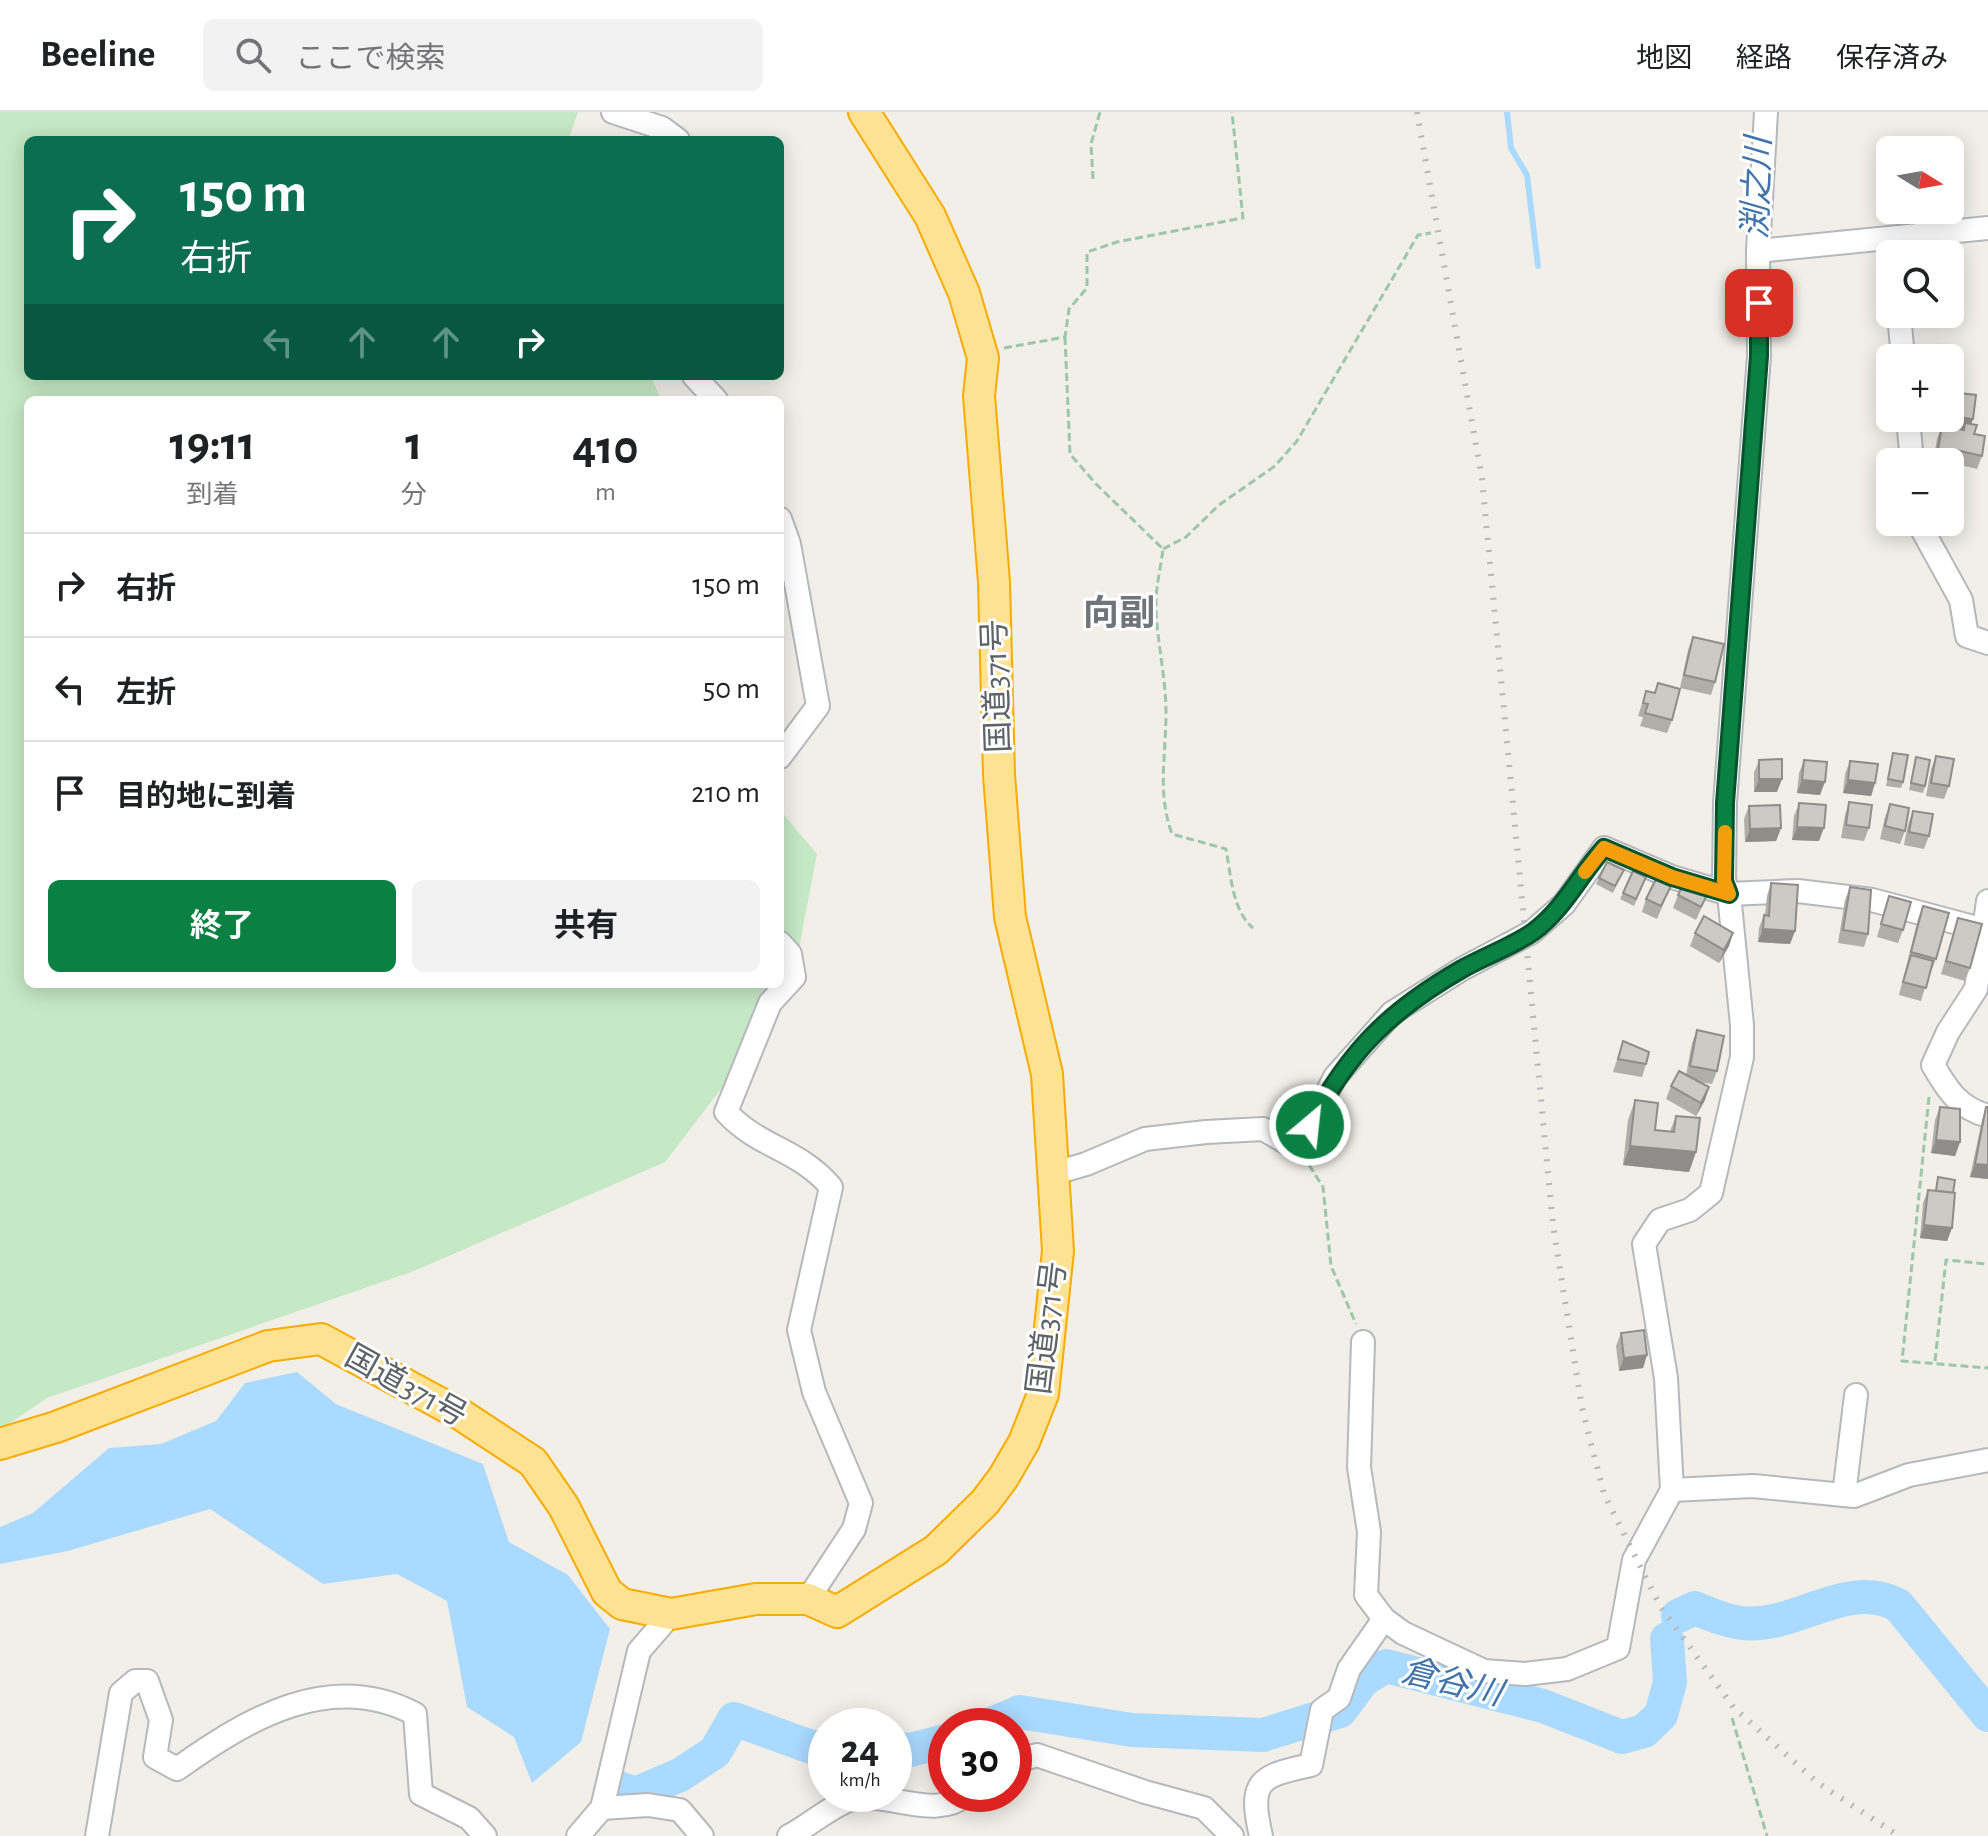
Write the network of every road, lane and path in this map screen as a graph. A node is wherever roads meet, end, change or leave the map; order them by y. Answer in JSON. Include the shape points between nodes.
{"nodes":[{"id":1,"x":613,"y":112,"type":"edge"},
{"id":2,"x":864,"y":112,"type":"edge"},
{"id":3,"x":1100,"y":112,"type":"edge"},
{"id":4,"x":1232,"y":112,"type":"edge"},
{"id":5,"x":1766,"y":112,"type":"edge"},
{"id":6,"x":673,"y":136,"type":"edge"},
{"id":7,"x":1093,"y":179,"type":"dead end"},
{"id":8,"x":1988,"y":228,"type":"edge"},
{"id":9,"x":1431,"y":233,"type":"dead end"},
{"id":10,"x":1920,"y":240,"type":"edge"},
{"id":11,"x":1876,"y":246,"type":"edge"},
{"id":12,"x":1758,"y":251,"type":"junction"},
{"id":13,"x":1065,"y":337,"type":"junction"},
{"id":14,"x":983,"y":358,"type":"junction"},
{"id":15,"x":698,"y":380,"type":"edge"},
{"id":16,"x":712,"y":396,"type":"edge"},
{"id":17,"x":784,"y":530,"type":"edge"},
{"id":18,"x":1926,"y":536,"type":"edge"},
{"id":19,"x":1163,"y":549,"type":"junction"},
{"id":20,"x":1988,"y":643,"type":"edge"},
{"id":21,"x":784,"y":752,"type":"edge"},
{"id":22,"x":1729,"y":894,"type":"junction"},
{"id":23,"x":1988,"y":901,"type":"edge"},
{"id":24,"x":1253,"y":928,"type":"dead end"},
{"id":25,"x":1986,"y":931,"type":"edge"},
{"id":26,"x":784,"y":947,"type":"edge"},
{"id":27,"x":784,"y":988,"type":"edge"},
{"id":28,"x":784,"y":988,"type":"edge"},
{"id":29,"x":1933,"y":1065,"type":"junction"},
{"id":30,"x":1988,"y":1116,"type":"edge"},
{"id":31,"x":1298,"y":1149,"type":"junction"},
{"id":32,"x":1055,"y":1173,"type":"junction"},
{"id":33,"x":1988,"y":1264,"type":"edge"},
{"id":34,"x":1363,"y":1342,"type":"joint"},
{"id":35,"x":1935,"y":1361,"type":"junction"},
{"id":36,"x":1988,"y":1368,"type":"edge"},
{"id":37,"x":1856,"y":1395,"type":"dead end"},
{"id":38,"x":0,"y":1444,"type":"edge"},
{"id":39,"x":1988,"y":1460,"type":"edge"},
{"id":40,"x":1672,"y":1490,"type":"junction"},
{"id":41,"x":1844,"y":1495,"type":"junction"},
{"id":42,"x":808,"y":1599,"type":"junction"},
{"id":43,"x":671,"y":1614,"type":"junction"},
{"id":44,"x":1384,"y":1619,"type":"junction"},
{"id":45,"x":1732,"y":1718,"type":"dead end"},
{"id":46,"x":1032,"y":1757,"type":"edge"},
{"id":47,"x":928,"y":1807,"type":"edge"},
{"id":48,"x":602,"y":1808,"type":"junction"},
{"id":49,"x":97,"y":1836,"type":"edge"},
{"id":50,"x":485,"y":1836,"type":"edge"},
{"id":51,"x":578,"y":1836,"type":"edge"},
{"id":52,"x":702,"y":1836,"type":"edge"},
{"id":53,"x":789,"y":1836,"type":"edge"},
{"id":54,"x":1232,"y":1836,"type":"edge"},
{"id":55,"x":1261,"y":1836,"type":"edge"},
{"id":56,"x":1767,"y":1836,"type":"edge"}],
"edges":[{"from":1,"to":6,"type":"street"},
{"from":2,"to":14,"type":"highway","name":"国道371号","via":[[930,216],[964,293]]},
{"from":3,"to":7,"type":"path","via":[[1091,144]]},
{"from":4,"to":13,"type":"path","via":[[1243,218],[1087,252],[1087,288],[1069,309]]},
{"from":5,"to":12,"type":"street"},
{"from":8,"to":10,"type":"street"},
{"from":9,"to":19,"type":"path","via":[[1418,235],[1408,247],[1297,441],[1275,466],[1219,505],[1186,537]]},
{"from":11,"to":12,"type":"street"},
{"from":12,"to":22,"type":"street","via":[[1759,356],[1725,803],[1724,881]]},
{"from":13,"to":14,"type":"path","via":[[1012,344]]},
{"from":13,"to":19,"type":"path","via":[[1070,454]]},
{"from":14,"to":32,"type":"highway","name":"国道371号","via":[[979,396],[1010,917],[1047,1074]]},
{"from":15,"to":16,"type":"street"},
{"from":17,"to":21,"type":"street","via":[[818,706]]},
{"from":18,"to":20,"type":"street","via":[[1961,600],[1967,636]]},
{"from":19,"to":24,"type":"path","via":[[1156,604],[1164,661],[1160,777],[1167,820],[1172,834],[1226,849],[1236,898]]},
{"from":22,"to":25,"type":"street","via":[[1798,891],[1872,900]]},
{"from":22,"to":31,"type":"street","via":[[1604,848],[1564,904],[1532,932],[1392,1013],[1335,1077]]},
{"from":22,"to":40,"type":"street","via":[[1742,1057],[1711,1193],[1690,1210],[1660,1220],[1644,1244],[1666,1378]]},
{"from":23,"to":25,"type":"street"},
{"from":25,"to":29,"type":"street","via":[[1976,989]]},
{"from":26,"to":27,"type":"street","via":[[794,977]]},
{"from":28,"to":42,"type":"street","via":[[770,1003],[726,1112],[743,1131],[814,1167],[831,1187],[799,1330],[814,1392],[861,1503],[854,1529]]},
{"from":29,"to":30,"type":"street","via":[[1966,1110]]},
{"from":29,"to":35,"type":"path","via":[[1902,1361]]},
{"from":31,"to":32,"type":"street","via":[[1263,1129],[1206,1132],[1145,1139]]},
{"from":31,"to":34,"type":"path","via":[[1323,1187],[1331,1266]]},
{"from":32,"to":42,"type":"highway","name":"国道371号","via":[[1058,1251],[1052,1328],[1043,1394],[1024,1442],[985,1502],[936,1550],[837,1612]]},
{"from":33,"to":35,"type":"path","via":[[1946,1260]]},
{"from":34,"to":44,"type":"street","via":[[1359,1467],[1369,1532],[1366,1595]]},
{"from":35,"to":36,"type":"path"},
{"from":37,"to":41,"type":"street"},
{"from":38,"to":43,"type":"highway","name":"国道371号","via":[[268,1346],[321,1339],[460,1414],[533,1462],[564,1507],[607,1592],[622,1604]]},
{"from":39,"to":41,"type":"street","via":[[1909,1475]]},
{"from":40,"to":41,"type":"street","via":[[1753,1486]]},
{"from":40,"to":44,"type":"street","via":[[1634,1560],[1618,1648],[1567,1669],[1484,1671]]},
{"from":42,"to":43,"type":"highway","name":"国道371号","via":[[756,1599]]},
{"from":43,"to":48,"type":"street","via":[[639,1651]]},
{"from":44,"to":55,"type":"street","via":[[1320,1721],[1311,1765],[1273,1773],[1261,1786],[1253,1802]]},
{"from":45,"to":56,"type":"path"},
{"from":46,"to":54,"type":"street","via":[[1204,1808]]},
{"from":47,"to":53,"type":"street","via":[[852,1799]]},
{"from":48,"to":51,"type":"street"},
{"from":48,"to":52,"type":"street","via":[[648,1805],[680,1810]]},
{"from":49,"to":50,"type":"street","via":[[121,1693],[135,1681],[147,1681],[161,1720],[155,1757],[177,1769],[231,1730],[279,1707],[334,1696],[370,1698],[404,1708],[415,1714],[421,1794],[469,1818]]}]}
